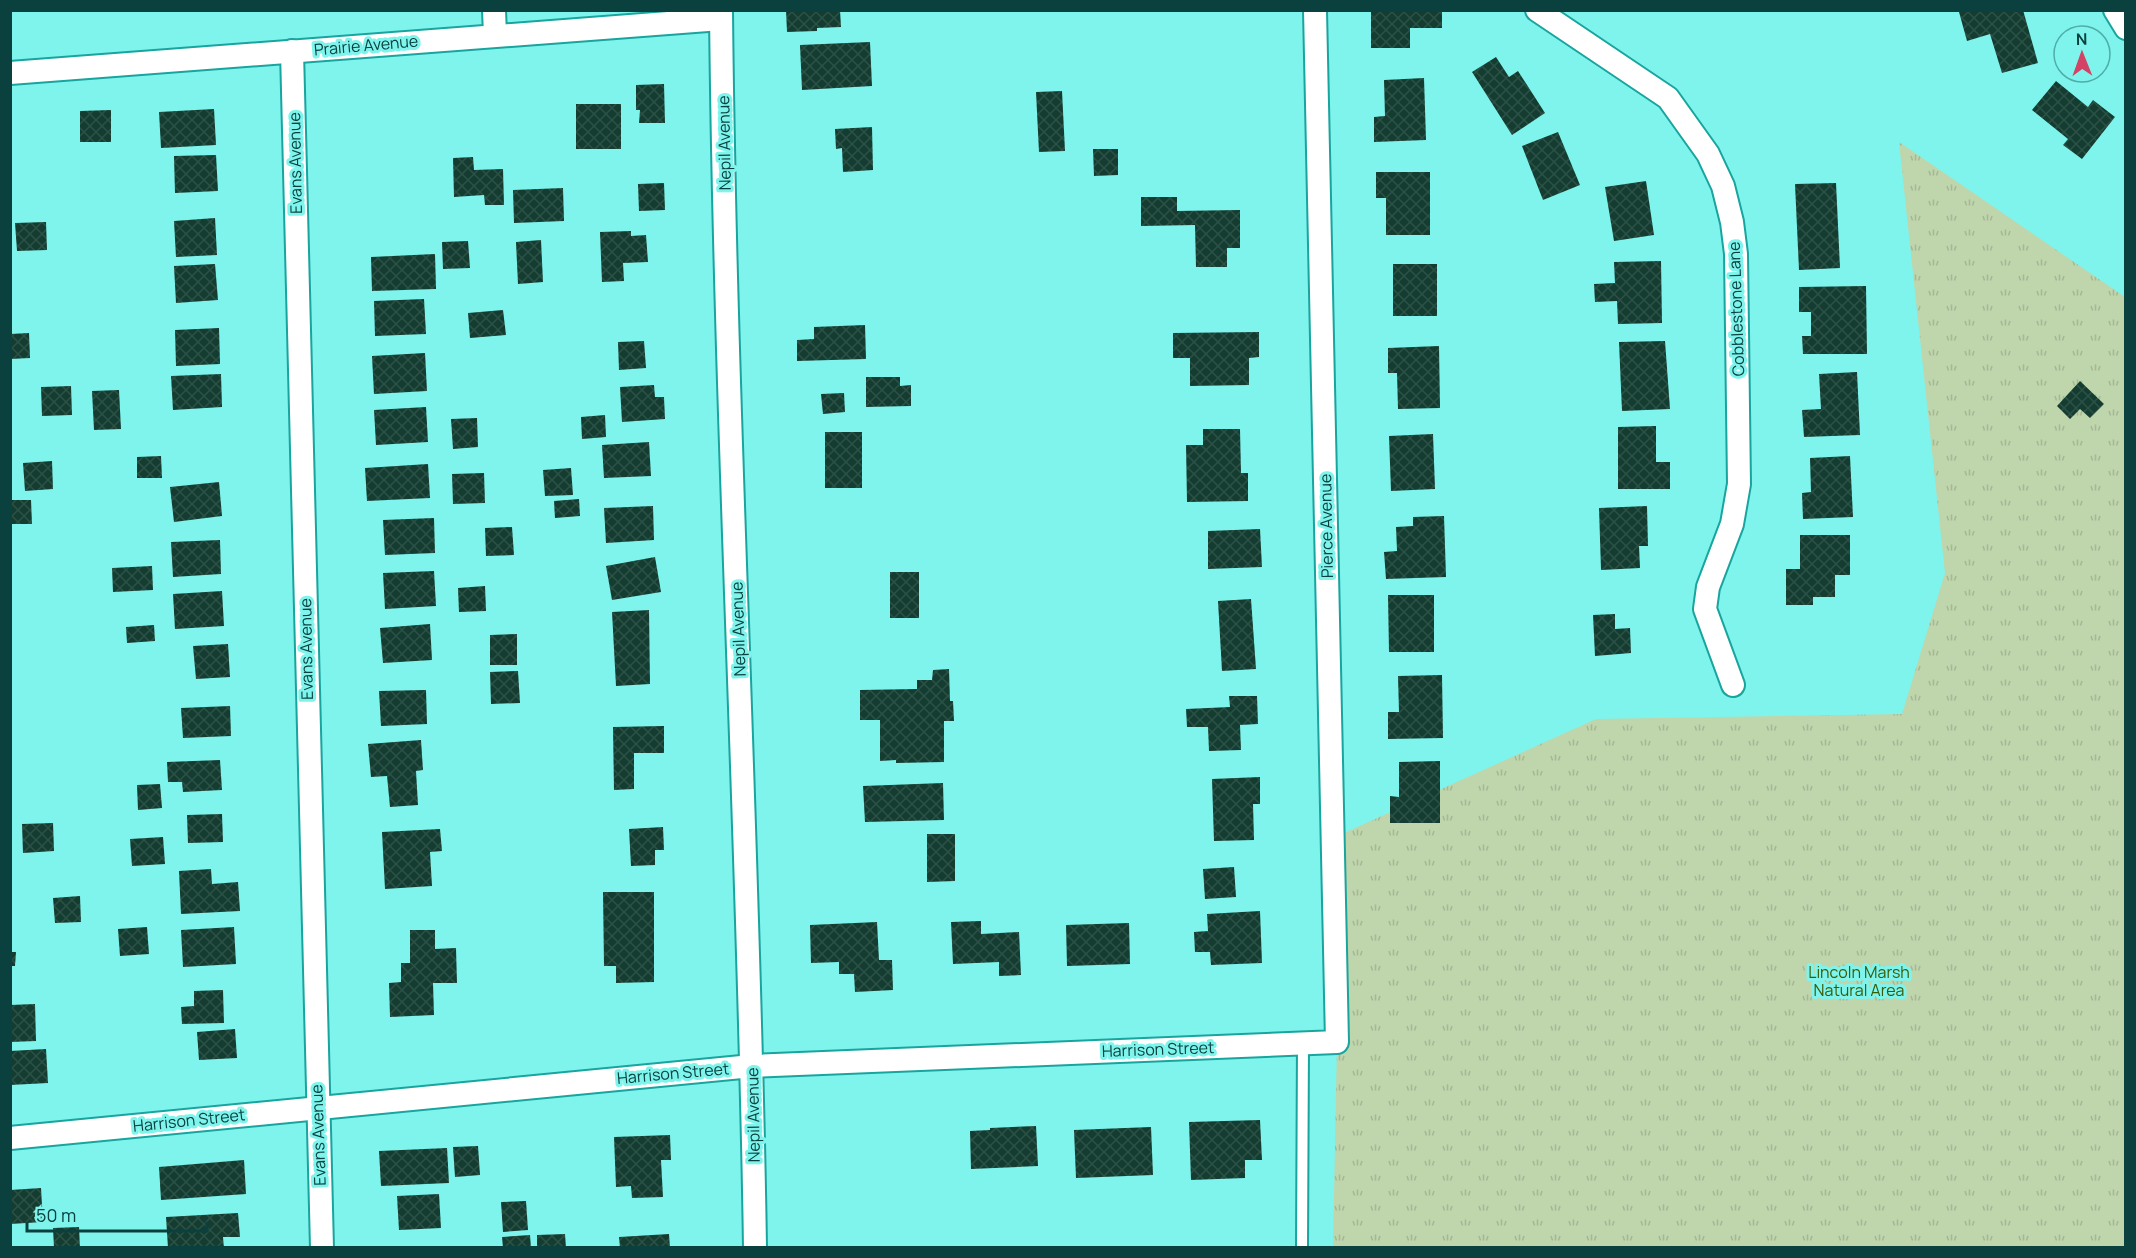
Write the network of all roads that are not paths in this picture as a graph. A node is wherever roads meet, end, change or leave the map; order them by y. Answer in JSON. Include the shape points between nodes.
{"nodes":[{"id":1,"x":494,"y":10,"type":"edge"},
{"id":2,"x":1315,"y":10,"type":"edge"},
{"id":3,"x":1537,"y":10,"type":"edge"},
{"id":4,"x":2115,"y":10,"type":"edge"},
{"id":5,"x":721,"y":15,"type":"edge"},
{"id":6,"x":2126,"y":28,"type":"edge"},
{"id":7,"x":495,"y":35,"type":"junction"},
{"id":8,"x":292,"y":51,"type":"junction"},
{"id":9,"x":10,"y":73,"type":"edge"},
{"id":10,"x":1733,"y":686,"type":"dead end"},
{"id":11,"x":1337,"y":1042,"type":"joint"},
{"id":12,"x":1303,"y":1043,"type":"junction"},
{"id":13,"x":752,"y":1066,"type":"junction"},
{"id":14,"x":317,"y":1108,"type":"junction"},
{"id":15,"x":10,"y":1138,"type":"edge"},
{"id":16,"x":322,"y":1248,"type":"edge"},
{"id":17,"x":755,"y":1248,"type":"edge"},
{"id":18,"x":1302,"y":1248,"type":"edge"}],
"edges":[{"from":1,"to":7,"type":"street"},
{"from":2,"to":11,"type":"street","name":"Pierce Avenue"},
{"from":3,"to":10,"type":"street","name":"Cobblestone Lane","via":[[1668,98],[1708,154],[1723,186],[1736,254],[1739,484],[1732,524],[1708,587],[1706,609]]},
{"from":4,"to":6,"type":"street"},
{"from":5,"to":7,"type":"street","name":"Prairie Avenue"},
{"from":5,"to":13,"type":"street","name":"Nepil Avenue"},
{"from":7,"to":8,"type":"street","name":"Prairie Avenue"},
{"from":8,"to":9,"type":"street","name":"Prairie Avenue"},
{"from":8,"to":14,"type":"street","name":"Evans Avenue"},
{"from":11,"to":12,"type":"street","name":"Harrison Street"},
{"from":12,"to":13,"type":"street","name":"Harrison Street"},
{"from":12,"to":18,"type":"lane"},
{"from":13,"to":14,"type":"street","name":"Harrison Street"},
{"from":13,"to":17,"type":"street","name":"Nepil Avenue"},
{"from":14,"to":15,"type":"street","name":"Harrison Street"},
{"from":14,"to":16,"type":"street","name":"Evans Avenue"}]}
